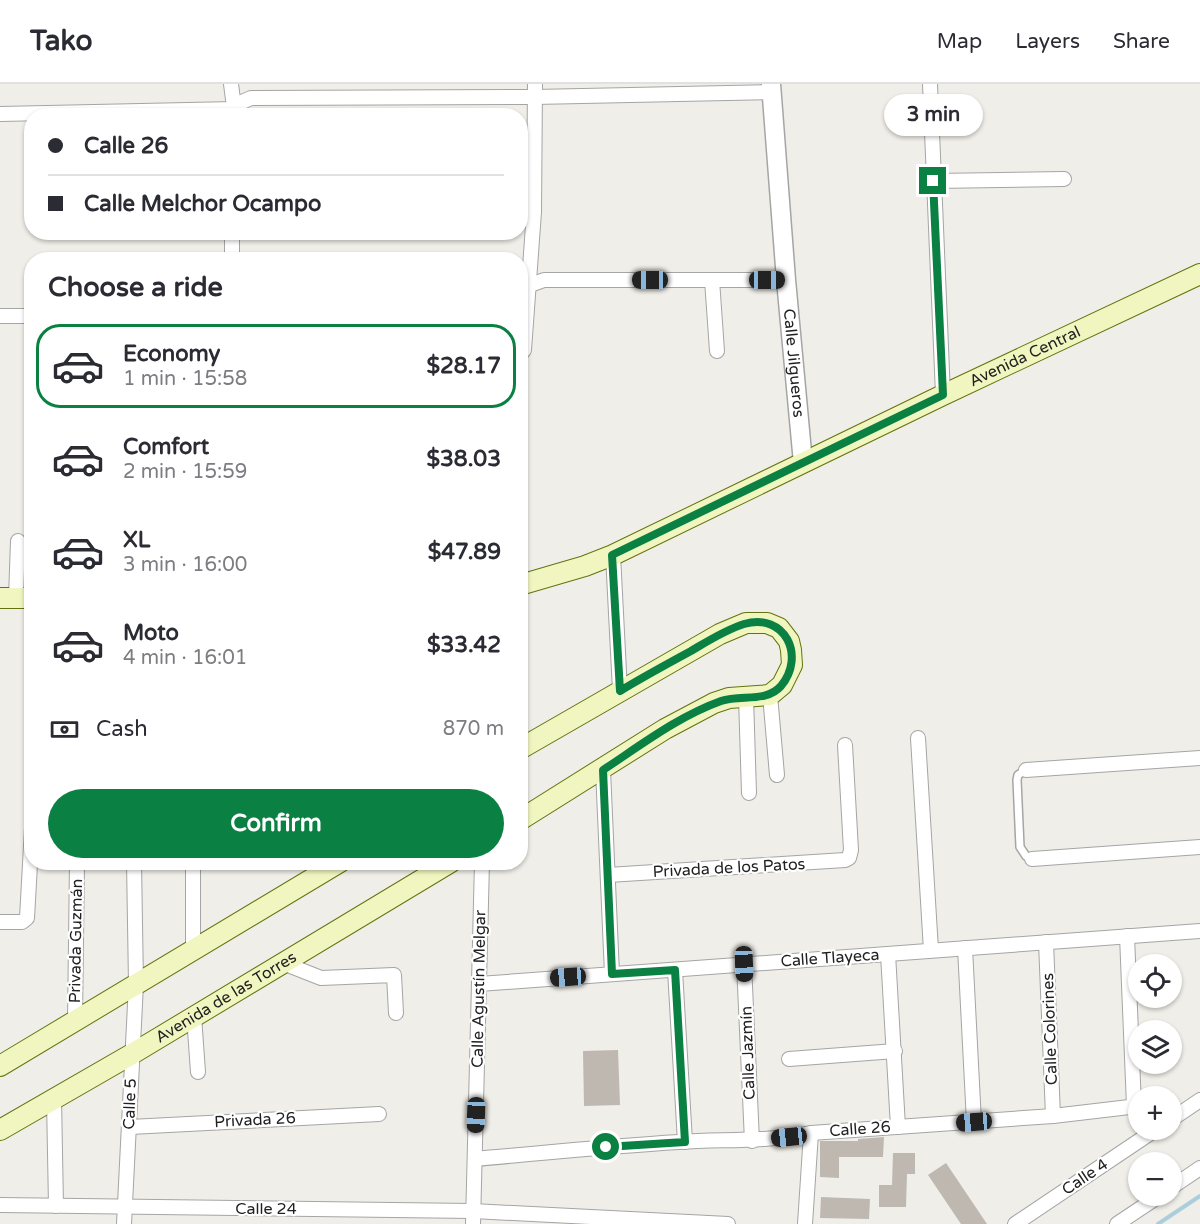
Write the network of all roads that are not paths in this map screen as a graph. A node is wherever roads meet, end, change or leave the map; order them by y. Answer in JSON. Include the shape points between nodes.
{"nodes":[{"id":1,"x":231,"y":84,"type":"edge"},
{"id":2,"x":930,"y":84,"type":"edge"},
{"id":3,"x":771,"y":88,"type":"edge"},
{"id":4,"x":535,"y":91,"type":"edge"},
{"id":5,"x":234,"y":108,"type":"edge"},
{"id":6,"x":238,"y":108,"type":"edge"},
{"id":7,"x":0,"y":114,"type":"edge"},
{"id":8,"x":24,"y":114,"type":"edge"},
{"id":9,"x":1064,"y":179,"type":"dead end"},
{"id":10,"x":933,"y":181,"type":"junction"},
{"id":11,"x":528,"y":252,"type":"edge"},
{"id":12,"x":1200,"y":274,"type":"edge"},
{"id":13,"x":712,"y":280,"type":"junction"},
{"id":14,"x":786,"y":280,"type":"junction"},
{"id":15,"x":528,"y":285,"type":"edge"},
{"id":16,"x":0,"y":316,"type":"edge"},
{"id":17,"x":24,"y":316,"type":"edge"},
{"id":18,"x":717,"y":351,"type":"dead end"},
{"id":19,"x":943,"y":395,"type":"junction"},
{"id":20,"x":803,"y":463,"type":"junction"},
{"id":21,"x":18,"y":541,"type":"dead end"},
{"id":22,"x":612,"y":555,"type":"junction"},
{"id":23,"x":528,"y":583,"type":"edge"},
{"id":24,"x":16,"y":598,"type":"edge"},
{"id":25,"x":620,"y":691,"type":"junction"},
{"id":26,"x":770,"y":695,"type":"junction"},
{"id":27,"x":746,"y":697,"type":"junction"},
{"id":28,"x":918,"y":738,"type":"dead end"},
{"id":29,"x":528,"y":744,"type":"edge"},
{"id":30,"x":844,"y":745,"type":"dead end"},
{"id":31,"x":1200,"y":758,"type":"edge"},
{"id":32,"x":603,"y":770,"type":"junction"},
{"id":33,"x":1026,"y":770,"type":"joint"},
{"id":34,"x":777,"y":775,"type":"dead end"},
{"id":35,"x":749,"y":793,"type":"dead end"},
{"id":36,"x":528,"y":815,"type":"edge"},
{"id":37,"x":1200,"y":847,"type":"edge"},
{"id":38,"x":1032,"y":859,"type":"joint"},
{"id":39,"x":30,"y":870,"type":"edge"},
{"id":40,"x":77,"y":870,"type":"edge"},
{"id":41,"x":134,"y":870,"type":"edge"},
{"id":42,"x":193,"y":870,"type":"edge"},
{"id":43,"x":327,"y":870,"type":"edge"},
{"id":44,"x":438,"y":870,"type":"edge"},
{"id":45,"x":482,"y":870,"type":"edge"},
{"id":46,"x":608,"y":875,"type":"junction"},
{"id":47,"x":0,"y":922,"type":"edge"},
{"id":48,"x":1200,"y":931,"type":"edge"},
{"id":49,"x":1127,"y":936,"type":"junction"},
{"id":50,"x":1046,"y":942,"type":"junction"},
{"id":51,"x":965,"y":948,"type":"junction"},
{"id":52,"x":193,"y":950,"type":"junction"},
{"id":53,"x":931,"y":950,"type":"junction"},
{"id":54,"x":888,"y":954,"type":"junction"},
{"id":55,"x":283,"y":963,"type":"junction"},
{"id":56,"x":744,"y":964,"type":"junction"},
{"id":57,"x":675,"y":970,"type":"junction"},
{"id":58,"x":612,"y":974,"type":"junction"},
{"id":59,"x":136,"y":984,"type":"junction"},
{"id":60,"x":479,"y":984,"type":"junction"},
{"id":61,"x":396,"y":1013,"type":"dead end"},
{"id":62,"x":194,"y":1016,"type":"junction"},
{"id":63,"x":75,"y":1020,"type":"junction"},
{"id":64,"x":895,"y":1051,"type":"junction"},
{"id":65,"x":132,"y":1054,"type":"junction"},
{"id":66,"x":789,"y":1059,"type":"dead end"},
{"id":67,"x":0,"y":1066,"type":"edge"},
{"id":68,"x":198,"y":1072,"type":"dead end"},
{"id":69,"x":1135,"y":1086,"type":"edge"},
{"id":70,"x":54,"y":1099,"type":"junction"},
{"id":71,"x":1197,"y":1102,"type":"edge"},
{"id":72,"x":1182,"y":1103,"type":"edge"},
{"id":73,"x":1128,"y":1107,"type":"edge"},
{"id":74,"x":1182,"y":1112,"type":"edge"},
{"id":75,"x":379,"y":1114,"type":"dead end"},
{"id":76,"x":1053,"y":1116,"type":"junction"},
{"id":77,"x":974,"y":1122,"type":"junction"},
{"id":78,"x":130,"y":1127,"type":"junction"},
{"id":79,"x":898,"y":1127,"type":"junction"},
{"id":80,"x":0,"y":1130,"type":"edge"},
{"id":81,"x":811,"y":1133,"type":"junction"},
{"id":82,"x":1140,"y":1140,"type":"edge"},
{"id":83,"x":752,"y":1141,"type":"junction"},
{"id":84,"x":685,"y":1142,"type":"junction"},
{"id":85,"x":474,"y":1159,"type":"junction"},
{"id":86,"x":1200,"y":1168,"type":"edge"},
{"id":87,"x":1182,"y":1180,"type":"edge"},
{"id":88,"x":0,"y":1205,"type":"edge"},
{"id":89,"x":56,"y":1206,"type":"junction"},
{"id":90,"x":1144,"y":1206,"type":"edge"},
{"id":91,"x":125,"y":1208,"type":"junction"},
{"id":92,"x":473,"y":1217,"type":"edge"},
{"id":93,"x":124,"y":1224,"type":"edge"},
{"id":94,"x":728,"y":1224,"type":"edge"},
{"id":95,"x":805,"y":1224,"type":"edge"},
{"id":96,"x":1015,"y":1224,"type":"edge"},
{"id":97,"x":1117,"y":1224,"type":"edge"}],
"edges":[{"from":1,"to":5,"type":"street"},
{"from":2,"to":10,"type":"street"},
{"from":3,"to":4,"type":"street"},
{"from":3,"to":14,"type":"street","name":"Calle Jilgueros"},
{"from":4,"to":6,"type":"street","via":[[251,98]]},
{"from":4,"to":11,"type":"street","via":[[534,212]]},
{"from":7,"to":8,"type":"street"},
{"from":9,"to":10,"type":"street"},
{"from":10,"to":19,"type":"street"},
{"from":12,"to":19,"type":"main road","name":"Avenida Central"},
{"from":13,"to":14,"type":"street"},
{"from":13,"to":15,"type":"street","via":[[544,280]]},
{"from":13,"to":18,"type":"street"},
{"from":14,"to":20,"type":"street","name":"Calle Jilgueros"},
{"from":16,"to":17,"type":"street"},
{"from":19,"to":20,"type":"main road","name":"Avenida Central"},
{"from":20,"to":22,"type":"main road","name":"Avenida Central"},
{"from":21,"to":24,"type":"street"},
{"from":22,"to":23,"type":"main road","name":"Avenida Central"},
{"from":22,"to":25,"type":"street"},
{"from":25,"to":26,"type":"main road","via":[[720,634],[746,624],[766,623],[779,628],[789,640],[792,665],[782,685]]},
{"from":25,"to":29,"type":"main road"},
{"from":26,"to":27,"type":"main road"},
{"from":26,"to":34,"type":"street"},
{"from":27,"to":32,"type":"main road","via":[[714,703],[665,729]]},
{"from":27,"to":35,"type":"street"},
{"from":28,"to":53,"type":"street"},
{"from":30,"to":46,"type":"street","name":"Privada de los Patos","via":[[849,858]]},
{"from":31,"to":33,"type":"street"},
{"from":32,"to":36,"type":"main road"},
{"from":32,"to":46,"type":"street"},
{"from":33,"to":38,"type":"lane","via":[[1017,780],[1020,847]]},
{"from":37,"to":38,"type":"street"},
{"from":39,"to":47,"type":"street","via":[[27,918],[22,922]]},
{"from":40,"to":63,"type":"street","name":"Privada Guzmán"},
{"from":41,"to":59,"type":"street","name":"Calle 5"},
{"from":42,"to":52,"type":"street"},
{"from":43,"to":52,"type":"main road"},
{"from":44,"to":55,"type":"main road","name":"Avenida de las Torres"},
{"from":45,"to":60,"type":"street","name":"Calle Agustín Melgar"},
{"from":46,"to":58,"type":"street"},
{"from":48,"to":49,"type":"street","name":"Calle Tlayeca"},
{"from":49,"to":50,"type":"street","name":"Calle Tlayeca"},
{"from":49,"to":69,"type":"street"},
{"from":50,"to":51,"type":"street","name":"Calle Tlayeca"},
{"from":50,"to":76,"type":"street","name":"Calle Colorines"},
{"from":51,"to":53,"type":"street","name":"Calle Tlayeca"},
{"from":51,"to":77,"type":"street"},
{"from":52,"to":59,"type":"main road"},
{"from":53,"to":54,"type":"street","name":"Calle Tlayeca"},
{"from":54,"to":56,"type":"street","name":"Calle Tlayeca"},
{"from":54,"to":64,"type":"street"},
{"from":55,"to":61,"type":"street","via":[[321,978],[394,975]]},
{"from":55,"to":62,"type":"main road","name":"Avenida de las Torres"},
{"from":56,"to":57,"type":"street","name":"Calle Tlayeca"},
{"from":56,"to":83,"type":"street","name":"Calle Jazmín"},
{"from":57,"to":58,"type":"street","name":"Calle Tlayeca"},
{"from":57,"to":84,"type":"street"},
{"from":58,"to":60,"type":"street","name":"Calle Tlayeca"},
{"from":59,"to":63,"type":"main road"},
{"from":59,"to":65,"type":"street","name":"Calle 5"},
{"from":60,"to":85,"type":"street","name":"Calle Agustín Melgar"},
{"from":62,"to":65,"type":"main road","name":"Avenida de las Torres"},
{"from":62,"to":68,"type":"street"},
{"from":63,"to":67,"type":"main road"},
{"from":64,"to":66,"type":"street"},
{"from":64,"to":79,"type":"street"},
{"from":65,"to":70,"type":"main road","name":"Avenida de las Torres"},
{"from":65,"to":78,"type":"street","name":"Calle 5"},
{"from":70,"to":80,"type":"main road","name":"Avenida de las Torres"},
{"from":70,"to":89,"type":"street"},
{"from":71,"to":72,"type":"street"},
{"from":71,"to":74,"type":"street"},
{"from":73,"to":76,"type":"street","name":"Calle 26"},
{"from":75,"to":78,"type":"street","name":"Privada 26"},
{"from":76,"to":77,"type":"street","name":"Calle 26"},
{"from":77,"to":79,"type":"street","name":"Calle 26"},
{"from":78,"to":91,"type":"street","name":"Calle 5"},
{"from":79,"to":81,"type":"street","name":"Calle 26"},
{"from":81,"to":83,"type":"street","name":"Calle 26"},
{"from":81,"to":95,"type":"street"},
{"from":82,"to":96,"type":"street","name":"Calle 4"},
{"from":83,"to":84,"type":"street","name":"Calle 26"},
{"from":84,"to":85,"type":"street","name":"Calle 26"},
{"from":85,"to":92,"type":"street","name":"Calle Agustín Melgar"},
{"from":86,"to":87,"type":"street"},
{"from":88,"to":89,"type":"street","name":"Calle 24"},
{"from":89,"to":91,"type":"street","name":"Calle 24"},
{"from":90,"to":97,"type":"street"},
{"from":91,"to":92,"type":"street","name":"Calle 24"},
{"from":91,"to":93,"type":"street","name":"Calle 5"},
{"from":92,"to":94,"type":"street","name":"Calle 24"}]}
